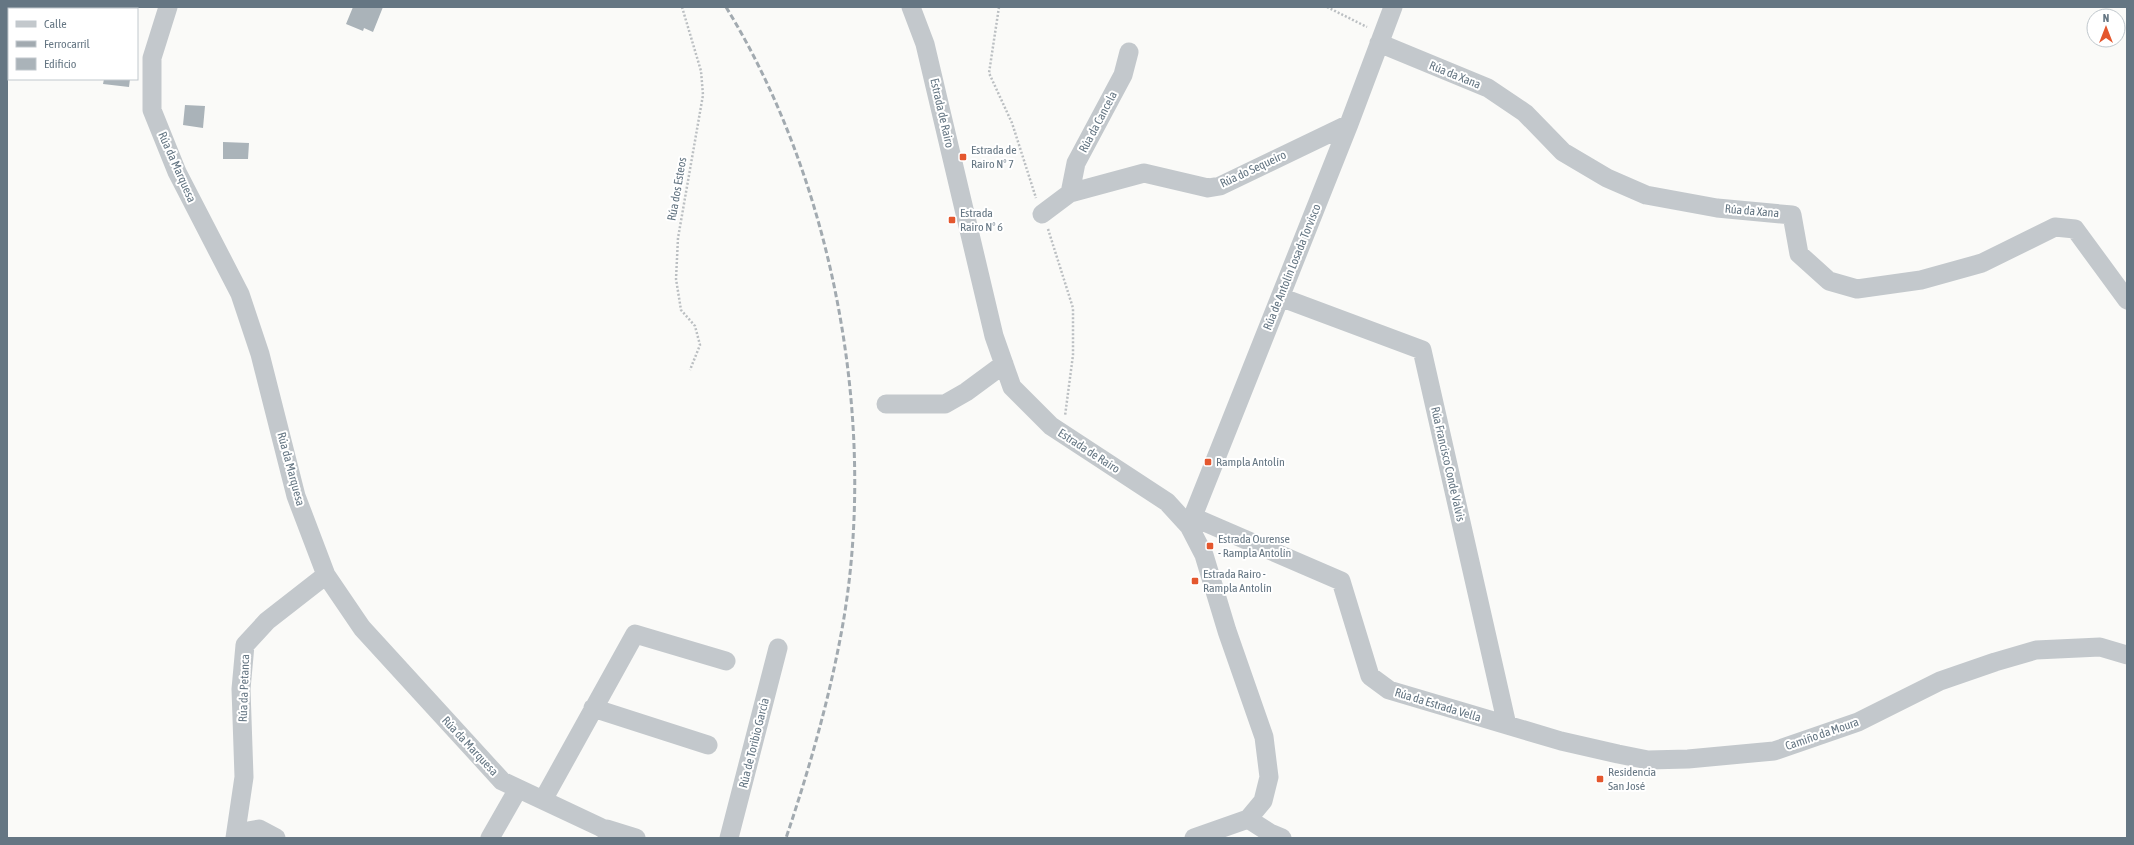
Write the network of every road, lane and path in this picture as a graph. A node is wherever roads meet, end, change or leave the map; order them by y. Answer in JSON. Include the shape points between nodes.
{"nodes":[{"id":1,"x":168,"y":7,"type":"edge"},
{"id":2,"x":682,"y":7,"type":"edge"},
{"id":3,"x":911,"y":7,"type":"edge"},
{"id":4,"x":1328,"y":7,"type":"edge"},
{"id":5,"x":1393,"y":7,"type":"edge"},
{"id":6,"x":1381,"y":39,"type":"junction"},
{"id":7,"x":1129,"y":52,"type":"dead end"},
{"id":8,"x":1349,"y":124,"type":"junction"},
{"id":9,"x":1070,"y":192,"type":"junction"},
{"id":10,"x":1042,"y":214,"type":"dead end"},
{"id":11,"x":1280,"y":297,"type":"junction"},
{"id":12,"x":2127,"y":300,"type":"edge"},
{"id":13,"x":1004,"y":364,"type":"junction"},
{"id":14,"x":690,"y":370,"type":"dead end"},
{"id":15,"x":886,"y":404,"type":"dead end"},
{"id":16,"x":1191,"y":521,"type":"junction"},
{"id":17,"x":326,"y":575,"type":"junction"},
{"id":18,"x":778,"y":648,"type":"dead end"},
{"id":19,"x":2127,"y":655,"type":"edge"},
{"id":20,"x":726,"y":661,"type":"dead end"},
{"id":21,"x":593,"y":708,"type":"junction"},
{"id":22,"x":1507,"y":725,"type":"junction"},
{"id":23,"x":708,"y":745,"type":"dead end"},
{"id":24,"x":518,"y":788,"type":"junction"},
{"id":25,"x":543,"y":800,"type":"junction"},
{"id":26,"x":1248,"y":819,"type":"junction"},
{"id":27,"x":600,"y":827,"type":"junction"},
{"id":28,"x":236,"y":835,"type":"edge"},
{"id":29,"x":276,"y":838,"type":"edge"},
{"id":30,"x":490,"y":838,"type":"edge"},
{"id":31,"x":618,"y":838,"type":"edge"},
{"id":32,"x":636,"y":838,"type":"edge"},
{"id":33,"x":729,"y":838,"type":"edge"},
{"id":34,"x":1194,"y":838,"type":"edge"},
{"id":35,"x":1282,"y":838,"type":"edge"}],
"edges":[{"from":1,"to":17,"type":"street","name":"Rúa da Marquesa","via":[[152,58],[152,110],[177,172],[240,294],[260,354],[296,496]]},
{"from":2,"to":14,"type":"path","name":"Rúa dos Esteos","via":[[701,70],[703,96],[678,238],[676,279],[681,310],[695,326],[700,345]]},
{"from":3,"to":13,"type":"street","name":"Estrada de Rairo","via":[[925,44],[994,336]]},
{"from":4,"to":6,"type":"path"},
{"from":5,"to":6,"type":"street","name":"Rúa de Antolín Losada Torvisco"},
{"from":6,"to":8,"type":"street","name":"Rúa de Antolín Losada Torvisco"},
{"from":6,"to":12,"type":"street","name":"Rúa da Xana","via":[[1488,88],[1525,113],[1563,152],[1607,178],[1646,195],[1717,208],[1792,215],[1799,254],[1829,282],[1857,288],[1921,280],[1982,262],[2055,227],[2075,229]]},
{"from":7,"to":9,"type":"street","name":"Rúa da Cancela","via":[[1123,76],[1076,163]]},
{"from":8,"to":9,"type":"street","name":"Rúa do Sequeiro","via":[[1220,186],[1208,188],[1144,173]]},
{"from":8,"to":11,"type":"street","name":"Rúa de Antolín Losada Torvisco"},
{"from":9,"to":10,"type":"street","name":"Rúa do Sequeiro"},
{"from":11,"to":16,"type":"street","name":"Rúa de Antolín Losada Torvisco"},
{"from":11,"to":22,"type":"street","name":"Rúa Francisco Conde Valvis","via":[[1422,350]]},
{"from":13,"to":15,"type":"street","via":[[945,404]]},
{"from":13,"to":16,"type":"street","name":"Estrada de Rairo","via":[[1012,387],[1051,426],[1167,502]]},
{"from":16,"to":22,"type":"street","name":"Rúa da Estrada Vella","via":[[1341,582],[1370,676],[1390,690]]},
{"from":16,"to":26,"type":"street","name":"Estrada de Rairo","via":[[1264,737],[1269,777],[1263,801]]},
{"from":17,"to":24,"type":"street","name":"Rúa da Marquesa","via":[[362,628],[502,781]]},
{"from":17,"to":28,"type":"street","name":"Rúa da Petanca","via":[[267,621],[245,645],[241,689],[244,777]]},
{"from":18,"to":33,"type":"street","name":"Rúa de Toribio García"},
{"from":19,"to":22,"type":"street","name":"Camiño da Moura","via":[[2100,647],[2036,650],[1940,681],[1858,722],[1774,751],[1648,760],[1561,741]]},
{"from":20,"to":21,"type":"street","via":[[635,634]]},
{"from":21,"to":23,"type":"street"},
{"from":21,"to":25,"type":"street"},
{"from":24,"to":25,"type":"street","name":"Rúa da Marquesa"},
{"from":24,"to":30,"type":"street"},
{"from":25,"to":27,"type":"street","name":"Rúa da Marquesa"},
{"from":26,"to":34,"type":"street"},
{"from":26,"to":35,"type":"street"},
{"from":27,"to":31,"type":"street","name":"Rúa da Marquesa"},
{"from":27,"to":32,"type":"street","name":"Rúa da Marquesa"},
{"from":28,"to":29,"type":"street","via":[[259,829]]}]}
